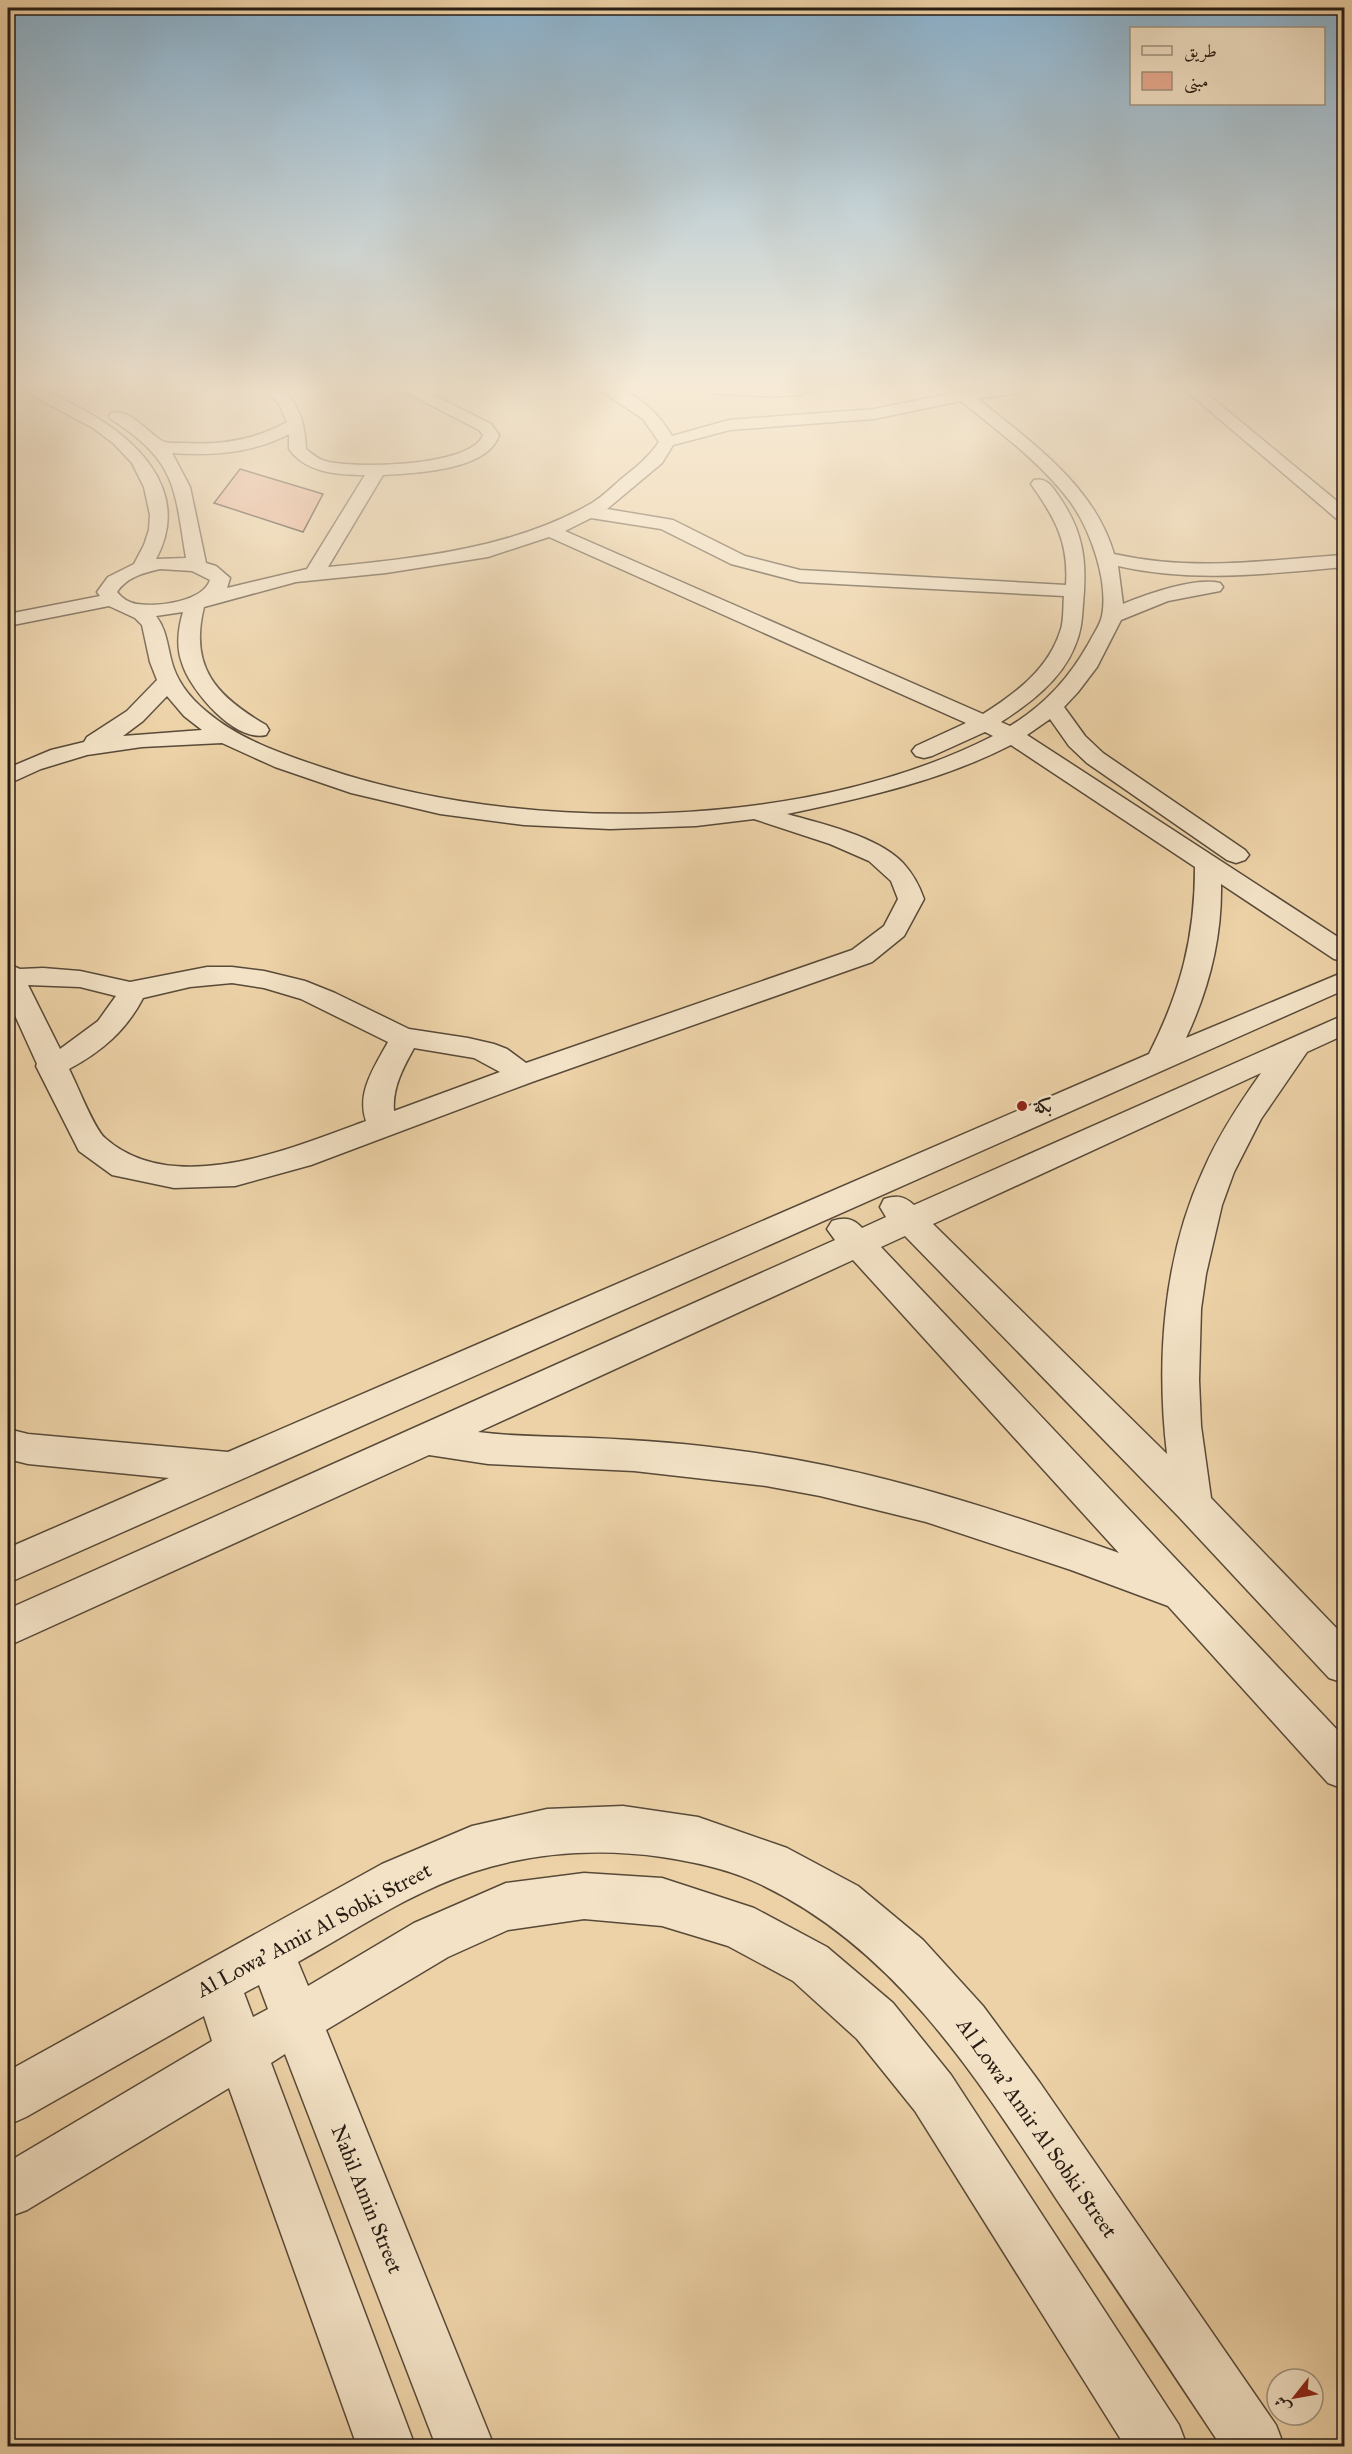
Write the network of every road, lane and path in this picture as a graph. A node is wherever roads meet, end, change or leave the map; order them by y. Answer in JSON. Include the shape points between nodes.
{"nodes":[{"id":1,"x":158,"y":503,"type":"edge"},
{"id":2,"x":186,"y":503,"type":"edge"},
{"id":3,"x":355,"y":503,"type":"edge"},
{"id":4,"x":603,"y":503,"type":"edge"},
{"id":5,"x":644,"y":503,"type":"edge"},
{"id":6,"x":1054,"y":503,"type":"edge"},
{"id":7,"x":1081,"y":503,"type":"edge"},
{"id":8,"x":1328,"y":503,"type":"edge"},
{"id":9,"x":590,"y":512,"type":"junction"},
{"id":10,"x":1344,"y":516,"type":"edge"},
{"id":11,"x":666,"y":524,"type":"junction"},
{"id":12,"x":550,"y":531,"type":"junction"},
{"id":13,"x":1106,"y":558,"type":"junction"},
{"id":14,"x":1344,"y":561,"type":"edge"},
{"id":15,"x":200,"y":566,"type":"junction"},
{"id":16,"x":141,"y":568,"type":"junction"},
{"id":17,"x":1344,"y":574,"type":"edge"},
{"id":18,"x":305,"y":575,"type":"junction"},
{"id":19,"x":111,"y":592,"type":"junction"},
{"id":20,"x":1074,"y":599,"type":"junction"},
{"id":21,"x":198,"y":602,"type":"junction"},
{"id":22,"x":8,"y":603,"type":"edge"},
{"id":23,"x":141,"y":610,"type":"junction"},
{"id":24,"x":1112,"y":614,"type":"junction"},
{"id":25,"x":8,"y":620,"type":"edge"},
{"id":26,"x":168,"y":681,"type":"junction"},
{"id":27,"x":1052,"y":707,"type":"junction"},
{"id":28,"x":985,"y":723,"type":"junction"},
{"id":29,"x":226,"y":736,"type":"junction"},
{"id":30,"x":1013,"y":736,"type":"junction"},
{"id":31,"x":83,"y":748,"type":"junction"},
{"id":32,"x":8,"y":777,"type":"edge"},
{"id":33,"x":861,"y":811,"type":"junction"},
{"id":34,"x":750,"y":813,"type":"junction"},
{"id":35,"x":877,"y":856,"type":"junction"},
{"id":36,"x":1208,"y":863,"type":"junction"},
{"id":37,"x":1344,"y":928,"type":"edge"},
{"id":38,"x":1344,"y":953,"type":"edge"},
{"id":39,"x":8,"y":976,"type":"edge"},
{"id":40,"x":1344,"y":980,"type":"edge"},
{"id":41,"x":133,"y":992,"type":"junction"},
{"id":42,"x":1344,"y":1024,"type":"edge"},
{"id":43,"x":405,"y":1038,"type":"junction"},
{"id":44,"x":1296,"y":1046,"type":"junction"},
{"id":45,"x":1161,"y":1060,"type":"junction"},
{"id":46,"x":51,"y":1066,"type":"junction"},
{"id":47,"x":521,"y":1075,"type":"junction"},
{"id":48,"x":384,"y":1127,"type":"junction"},
{"id":49,"x":874,"y":1186,"type":"junction"},
{"id":50,"x":824,"y":1208,"type":"junction"},
{"id":51,"x":909,"y":1221,"type":"junction"},
{"id":52,"x":859,"y":1244,"type":"junction"},
{"id":53,"x":428,"y":1439,"type":"junction"},
{"id":54,"x":8,"y":1444,"type":"edge"},
{"id":55,"x":230,"y":1468,"type":"junction"},
{"id":56,"x":1193,"y":1505,"type":"junction"},
{"id":57,"x":8,"y":1566,"type":"edge"},
{"id":58,"x":1183,"y":1594,"type":"junction"},
{"id":59,"x":8,"y":1628,"type":"edge"},
{"id":60,"x":1344,"y":1664,"type":"edge"},
{"id":61,"x":1344,"y":1768,"type":"edge"},
{"id":62,"x":270,"y":1952,"type":"junction"},
{"id":63,"x":216,"y":1983,"type":"junction"},
{"id":64,"x":296,"y":2018,"type":"junction"},
{"id":65,"x":241,"y":2051,"type":"junction"},
{"id":66,"x":8,"y":2099,"type":"edge"},
{"id":67,"x":8,"y":2191,"type":"edge"},
{"id":68,"x":386,"y":2446,"type":"edge"},
{"id":69,"x":465,"y":2446,"type":"edge"},
{"id":70,"x":1158,"y":2446,"type":"edge"},
{"id":71,"x":1254,"y":2446,"type":"edge"}],
"edges":[{"from":1,"to":16,"type":"street","via":[[158,531]]},
{"from":2,"to":15,"type":"street"},
{"from":3,"to":18,"type":"street"},
{"from":4,"to":9,"type":"street"},
{"from":5,"to":11,"type":"street"},
{"from":6,"to":20,"type":"street","via":[[1063,514],[1076,558]]},
{"from":7,"to":13,"type":"street","via":[[1089,513]]},
{"from":8,"to":10,"type":"street"},
{"from":9,"to":11,"type":"street"},
{"from":9,"to":12,"type":"street"},
{"from":11,"to":20,"type":"street","via":[[738,560],[800,576]]},
{"from":12,"to":18,"type":"street","via":[[488,550],[386,567]]},
{"from":12,"to":28,"type":"street"},
{"from":13,"to":14,"type":"street","via":[[1159,570],[1216,573]]},
{"from":13,"to":24,"type":"street"},
{"from":15,"to":16,"type":"street","via":[[160,564]]},
{"from":15,"to":18,"type":"street"},
{"from":15,"to":21,"type":"street","via":[[220,578],[213,594]]},
{"from":16,"to":19,"type":"street","via":[[118,578]]},
{"from":17,"to":24,"type":"street","via":[[1191,589]]},
{"from":18,"to":21,"type":"street"},
{"from":19,"to":22,"type":"street"},
{"from":19,"to":23,"type":"street","via":[[123,607]]},
{"from":19,"to":25,"type":"street"},
{"from":20,"to":24,"type":"street"},
{"from":20,"to":28,"type":"street","via":[[1072,629],[1060,655],[1022,699]]},
{"from":21,"to":23,"type":"street"},
{"from":21,"to":28,"type":"street","via":[[189,620],[189,655],[206,690],[224,707],[273,738],[319,756],[428,786],[569,801],[643,801],[746,793],[840,777],[894,762]]},
{"from":23,"to":26,"type":"street","via":[[158,638]]},
{"from":24,"to":27,"type":"street","via":[[1092,658],[1072,689]]},
{"from":26,"to":29,"type":"street","via":[[194,713]]},
{"from":26,"to":31,"type":"street","via":[[137,716]]},
{"from":27,"to":30,"type":"street"},
{"from":27,"to":37,"type":"street","via":[[1095,758]]},
{"from":28,"to":30,"type":"street"},
{"from":29,"to":31,"type":"street"},
{"from":29,"to":34,"type":"street","via":[[304,771],[356,787],[485,813],[561,820],[638,821]]},
{"from":30,"to":33,"type":"street"},
{"from":30,"to":36,"type":"street"},
{"from":31,"to":32,"type":"street"},
{"from":33,"to":34,"type":"street"},
{"from":33,"to":35,"type":"street","via":[[866,840]]},
{"from":34,"to":35,"type":"street","via":[[817,831]]},
{"from":35,"to":47,"type":"street","via":[[901,876],[911,899],[895,930],[862,956]]},
{"from":36,"to":38,"type":"street"},
{"from":36,"to":45,"type":"street","via":[[1206,938],[1197,977]]},
{"from":39,"to":41,"type":"street","via":[[76,978]]},
{"from":39,"to":46,"type":"street"},
{"from":40,"to":45,"type":"street"},
{"from":41,"to":43,"type":"street","via":[[190,978],[233,975],[302,989]]},
{"from":41,"to":46,"type":"street","via":[[106,1032]]},
{"from":42,"to":44,"type":"street"},
{"from":43,"to":47,"type":"street","via":[[487,1051],[513,1065]]},
{"from":43,"to":48,"type":"street","via":[[378,1095],[379,1117]]},
{"from":44,"to":51,"type":"street"},
{"from":44,"to":56,"type":"street","via":[[1233,1141],[1208,1198],[1191,1262],[1181,1334],[1182,1403]]},
{"from":45,"to":49,"type":"street"},
{"from":46,"to":48,"type":"street","via":[[90,1143],[123,1167],[174,1177],[235,1175]]},
{"from":47,"to":48,"type":"street"},
{"from":49,"to":50,"type":"street"},
{"from":49,"to":51,"type":"street"},
{"from":50,"to":52,"type":"street"},
{"from":50,"to":55,"type":"street"},
{"from":51,"to":52,"type":"street"},
{"from":51,"to":56,"type":"street"},
{"from":52,"to":53,"type":"street"},
{"from":52,"to":58,"type":"street"},
{"from":53,"to":58,"type":"street","via":[[489,1450],[644,1456],[778,1473],[891,1496],[1017,1533]]},
{"from":53,"to":59,"type":"street"},
{"from":54,"to":55,"type":"street"},
{"from":55,"to":57,"type":"street"},
{"from":56,"to":60,"type":"street"},
{"from":58,"to":61,"type":"street"},
{"from":62,"to":63,"type":"street","name":"Al Lowa' Amir Al Sobki Street"},
{"from":62,"to":64,"type":"street","name":"Nabil Amin Street"},
{"from":62,"to":71,"type":"street","name":"Al Lowa' Amir Al Sobki Street","via":[[398,1880],[472,1849],[547,1832],[623,1829],[666,1835],[698,1840],[771,1864],[841,1903],[869,1926],[906,1957],[965,2024],[1022,2101]]},
{"from":63,"to":65,"type":"street"},
{"from":63,"to":66,"type":"street","name":"Al Lowa' Amir Al Sobki Street"},
{"from":64,"to":65,"type":"street"},
{"from":64,"to":69,"type":"street","name":"Nabil Amin Street"},
{"from":64,"to":70,"type":"street","via":[[432,1940],[506,1907],[584,1896],[662,1902],[737,1925],[810,1964],[875,2021],[933,2093]]},
{"from":65,"to":67,"type":"street"},
{"from":65,"to":68,"type":"street"}]}
